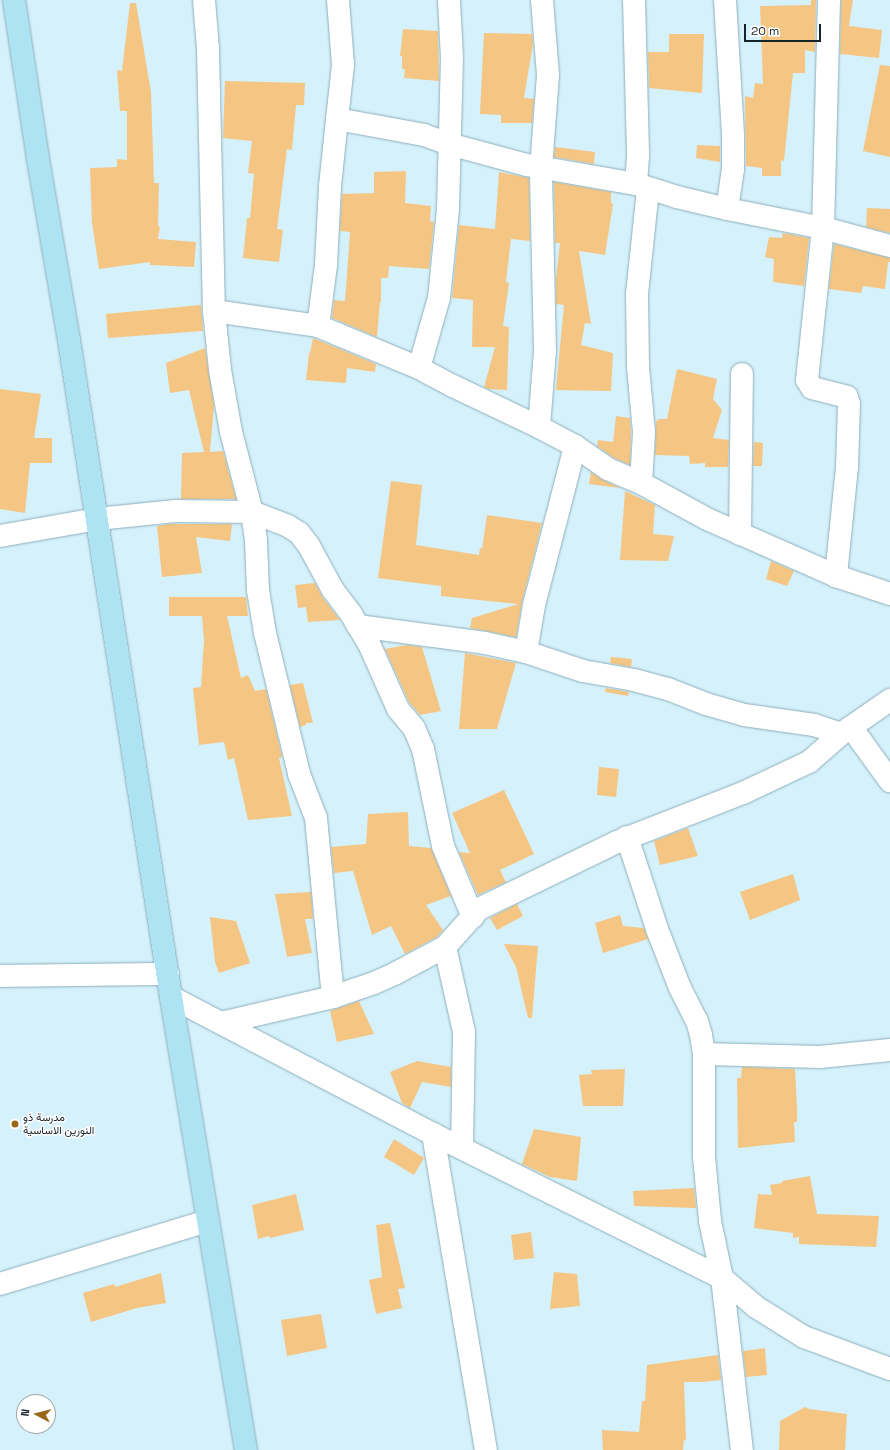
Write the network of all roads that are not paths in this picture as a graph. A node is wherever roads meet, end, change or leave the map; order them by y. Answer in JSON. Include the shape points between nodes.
{"nodes":[{"id":1,"x":14,"y":0,"type":"edge"},
{"id":2,"x":204,"y":0,"type":"edge"},
{"id":3,"x":338,"y":0,"type":"edge"},
{"id":4,"x":449,"y":0,"type":"edge"},
{"id":5,"x":542,"y":0,"type":"edge"},
{"id":6,"x":634,"y":0,"type":"edge"},
{"id":7,"x":725,"y":0,"type":"edge"},
{"id":8,"x":829,"y":0,"type":"edge"},
{"id":9,"x":337,"y":119,"type":"junction"},
{"id":10,"x":449,"y":144,"type":"junction"},
{"id":11,"x":541,"y":168,"type":"junction"},
{"id":12,"x":642,"y":187,"type":"junction"},
{"id":13,"x":727,"y":209,"type":"junction"},
{"id":14,"x":823,"y":228,"type":"junction"},
{"id":15,"x":890,"y":246,"type":"edge"},
{"id":16,"x":214,"y":311,"type":"junction"},
{"id":17,"x":318,"y":326,"type":"junction"},
{"id":18,"x":419,"y":368,"type":"junction"},
{"id":19,"x":742,"y":374,"type":"dead end"},
{"id":20,"x":539,"y":427,"type":"junction"},
{"id":21,"x":575,"y":446,"type":"junction"},
{"id":22,"x":641,"y":483,"type":"junction"},
{"id":23,"x":252,"y":512,"type":"junction"},
{"id":24,"x":97,"y":519,"type":"junction"},
{"id":25,"x":740,"y":534,"type":"junction"},
{"id":26,"x":0,"y":536,"type":"edge"},
{"id":27,"x":836,"y":576,"type":"junction"},
{"id":28,"x":890,"y":594,"type":"edge"},
{"id":29,"x":358,"y":626,"type":"junction"},
{"id":30,"x":526,"y":652,"type":"junction"},
{"id":31,"x":890,"y":700,"type":"edge"},
{"id":32,"x":846,"y":730,"type":"junction"},
{"id":33,"x":890,"y":781,"type":"edge"},
{"id":34,"x":627,"y":838,"type":"junction"},
{"id":35,"x":473,"y":916,"type":"junction"},
{"id":36,"x":445,"y":947,"type":"junction"},
{"id":37,"x":168,"y":974,"type":"junction"},
{"id":38,"x":0,"y":976,"type":"edge"},
{"id":39,"x":171,"y":997,"type":"junction"},
{"id":40,"x":333,"y":997,"type":"junction"},
{"id":41,"x":221,"y":1023,"type":"junction"},
{"id":42,"x":890,"y":1050,"type":"edge"},
{"id":43,"x":704,"y":1054,"type":"junction"},
{"id":44,"x":433,"y":1134,"type":"junction"},
{"id":45,"x":462,"y":1148,"type":"junction"},
{"id":46,"x":208,"y":1221,"type":"junction"},
{"id":47,"x":722,"y":1278,"type":"junction"},
{"id":48,"x":0,"y":1284,"type":"edge"},
{"id":49,"x":890,"y":1369,"type":"edge"},
{"id":50,"x":246,"y":1450,"type":"edge"},
{"id":51,"x":486,"y":1450,"type":"edge"},
{"id":52,"x":742,"y":1450,"type":"edge"}],
"edges":[{"from":1,"to":24,"type":"main road"},
{"from":2,"to":16,"type":"street","via":[[208,49]]},
{"from":3,"to":9,"type":"street","via":[[342,65]]},
{"from":4,"to":10,"type":"street","via":[[452,58]]},
{"from":5,"to":11,"type":"street","via":[[548,75]]},
{"from":6,"to":12,"type":"street","via":[[638,156]]},
{"from":7,"to":13,"type":"street","via":[[733,135],[733,168]]},
{"from":8,"to":14,"type":"street"},
{"from":9,"to":10,"type":"street","via":[[424,135]]},
{"from":9,"to":17,"type":"street","via":[[326,265]]},
{"from":10,"to":11,"type":"street"},
{"from":10,"to":18,"type":"street","via":[[448,209],[439,298]]},
{"from":11,"to":12,"type":"street"},
{"from":11,"to":20,"type":"street","via":[[544,351]]},
{"from":12,"to":13,"type":"street"},
{"from":12,"to":22,"type":"street","via":[[636,294],[638,367],[644,432]]},
{"from":13,"to":14,"type":"street"},
{"from":14,"to":15,"type":"street"},
{"from":14,"to":27,"type":"street","via":[[807,380],[812,388],[847,397],[849,404],[847,467]]},
{"from":16,"to":17,"type":"street"},
{"from":16,"to":23,"type":"street","via":[[220,370],[231,432]]},
{"from":17,"to":18,"type":"street"},
{"from":18,"to":20,"type":"street"},
{"from":19,"to":25,"type":"street"},
{"from":20,"to":21,"type":"street"},
{"from":21,"to":22,"type":"street","via":[[608,468]]},
{"from":21,"to":30,"type":"street","via":[[534,604]]},
{"from":22,"to":25,"type":"street"},
{"from":23,"to":24,"type":"street","via":[[176,511]]},
{"from":23,"to":29,"type":"street","via":[[299,533]]},
{"from":23,"to":40,"type":"street","via":[[258,590],[265,633],[299,774],[316,818]]},
{"from":24,"to":26,"type":"street"},
{"from":24,"to":37,"type":"main road"},
{"from":25,"to":27,"type":"street"},
{"from":27,"to":28,"type":"street"},
{"from":29,"to":30,"type":"street","via":[[484,643]]},
{"from":29,"to":35,"type":"street","via":[[370,646],[398,709],[414,728],[423,749],[443,846]]},
{"from":30,"to":32,"type":"street","via":[[583,671],[661,687],[744,715]]},
{"from":31,"to":32,"type":"street"},
{"from":32,"to":33,"type":"street"},
{"from":32,"to":34,"type":"street","via":[[809,762],[743,793]]},
{"from":34,"to":35,"type":"street","via":[[479,909]]},
{"from":34,"to":43,"type":"street","via":[[657,929],[680,988],[697,1021]]},
{"from":35,"to":36,"type":"street"},
{"from":36,"to":40,"type":"street","via":[[396,974]]},
{"from":36,"to":45,"type":"street","via":[[464,1032]]},
{"from":37,"to":38,"type":"street"},
{"from":37,"to":39,"type":"main road"},
{"from":39,"to":41,"type":"street"},
{"from":39,"to":46,"type":"main road"},
{"from":40,"to":41,"type":"street"},
{"from":41,"to":44,"type":"street"},
{"from":42,"to":43,"type":"street","via":[[820,1057]]},
{"from":43,"to":47,"type":"street","via":[[704,1157],[710,1221]]},
{"from":44,"to":45,"type":"street"},
{"from":44,"to":51,"type":"street"},
{"from":45,"to":47,"type":"street"},
{"from":46,"to":48,"type":"street"},
{"from":46,"to":50,"type":"main road"},
{"from":47,"to":49,"type":"street","via":[[756,1307],[804,1337]]},
{"from":47,"to":52,"type":"street"}]}
